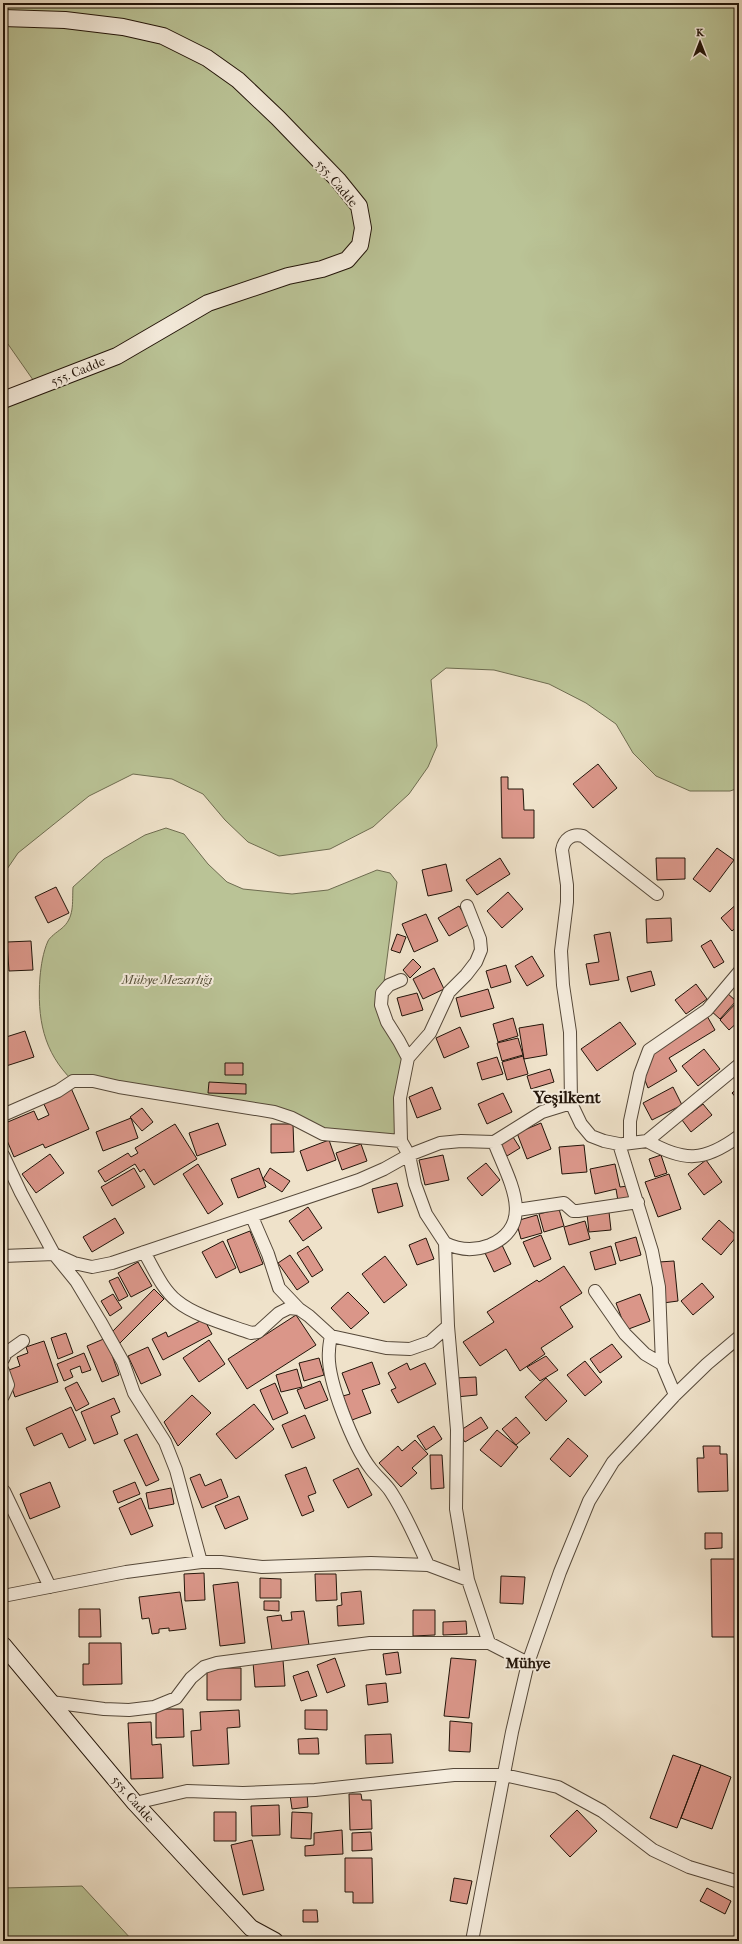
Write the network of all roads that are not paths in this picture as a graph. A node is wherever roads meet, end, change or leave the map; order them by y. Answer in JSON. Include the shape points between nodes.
{"nodes":[{"id":1,"x":3,"y":18,"type":"edge"},
{"id":2,"x":3,"y":400,"type":"edge"},
{"id":3,"x":657,"y":894,"type":"dead end"},
{"id":4,"x":467,"y":906,"type":"dead end"},
{"id":5,"x":739,"y":972,"type":"edge"},
{"id":6,"x":401,"y":980,"type":"dead end"},
{"id":7,"x":408,"y":1058,"type":"junction"},
{"id":8,"x":739,"y":1065,"type":"edge"},
{"id":9,"x":571,"y":1103,"type":"junction"},
{"id":10,"x":3,"y":1115,"type":"edge"},
{"id":11,"x":739,"y":1136,"type":"edge"},
{"id":12,"x":401,"y":1141,"type":"junction"},
{"id":13,"x":647,"y":1141,"type":"junction"},
{"id":14,"x":494,"y":1142,"type":"junction"},
{"id":15,"x":624,"y":1143,"type":"junction"},
{"id":16,"x":3,"y":1155,"type":"edge"},
{"id":17,"x":409,"y":1155,"type":"junction"},
{"id":18,"x":638,"y":1202,"type":"junction"},
{"id":19,"x":517,"y":1210,"type":"junction"},
{"id":20,"x":252,"y":1217,"type":"junction"},
{"id":21,"x":445,"y":1243,"type":"junction"},
{"id":22,"x":144,"y":1252,"type":"junction"},
{"id":23,"x":54,"y":1254,"type":"junction"},
{"id":24,"x":3,"y":1256,"type":"edge"},
{"id":25,"x":595,"y":1291,"type":"dead end"},
{"id":26,"x":299,"y":1310,"type":"junction"},
{"id":27,"x":448,"y":1326,"type":"junction"},
{"id":28,"x":331,"y":1336,"type":"junction"},
{"id":29,"x":739,"y":1337,"type":"edge"},
{"id":30,"x":24,"y":1341,"type":"dead end"},
{"id":31,"x":3,"y":1359,"type":"edge"},
{"id":32,"x":662,"y":1364,"type":"junction"},
{"id":33,"x":3,"y":1371,"type":"edge"},
{"id":34,"x":674,"y":1395,"type":"junction"},
{"id":35,"x":3,"y":1396,"type":"edge"},
{"id":36,"x":4,"y":1491,"type":"edge"},
{"id":37,"x":202,"y":1562,"type":"junction"},
{"id":38,"x":428,"y":1566,"type":"junction"},
{"id":39,"x":468,"y":1580,"type":"junction"},
{"id":40,"x":50,"y":1587,"type":"junction"},
{"id":41,"x":3,"y":1596,"type":"edge"},
{"id":42,"x":489,"y":1643,"type":"junction"},
{"id":43,"x":3,"y":1645,"type":"edge"},
{"id":44,"x":528,"y":1663,"type":"junction"},
{"id":45,"x":52,"y":1702,"type":"junction"},
{"id":46,"x":504,"y":1775,"type":"junction"},
{"id":47,"x":135,"y":1803,"type":"junction"},
{"id":48,"x":739,"y":1882,"type":"edge"},
{"id":49,"x":275,"y":1941,"type":"edge"},
{"id":50,"x":472,"y":1941,"type":"edge"}],
"edges":[{"from":1,"to":2,"type":"street","name":"555. Cadde","via":[[65,20],[123,28],[163,36],[207,58],[238,80],[338,180],[359,206],[363,228],[360,245],[348,260],[288,276],[208,303],[116,356]]},
{"from":3,"to":9,"type":"street","via":[[583,836],[570,837],[563,845],[567,902],[561,951],[570,1032]]},
{"from":4,"to":7,"type":"street","via":[[481,950],[472,967],[449,992],[430,1033]]},
{"from":5,"to":15,"type":"street","via":[[707,1010],[649,1050],[640,1074]]},
{"from":6,"to":7,"type":"street","via":[[390,985],[382,993],[381,1005],[387,1022]]},
{"from":7,"to":12,"type":"street","via":[[400,1098]]},
{"from":8,"to":13,"type":"street"},
{"from":9,"to":14,"type":"street","via":[[542,1112]]},
{"from":9,"to":15,"type":"street","via":[[581,1124],[591,1136],[604,1141]]},
{"from":10,"to":12,"type":"street","via":[[73,1081],[93,1081],[274,1112],[323,1134]]},
{"from":11,"to":13,"type":"street","via":[[715,1152],[696,1157],[678,1156]]},
{"from":12,"to":17,"type":"street"},
{"from":13,"to":15,"type":"street"},
{"from":14,"to":17,"type":"street","via":[[440,1143]]},
{"from":14,"to":19,"type":"street","via":[[513,1187]]},
{"from":15,"to":18,"type":"street"},
{"from":16,"to":23,"type":"street"},
{"from":17,"to":20,"type":"street","via":[[359,1180]]},
{"from":17,"to":21,"type":"street","via":[[415,1184],[426,1214]]},
{"from":18,"to":19,"type":"street","via":[[578,1211],[573,1211],[564,1203]]},
{"from":18,"to":32,"type":"street","via":[[659,1287]]},
{"from":19,"to":21,"type":"street","via":[[513,1227],[503,1240],[473,1249],[456,1248]]},
{"from":20,"to":22,"type":"street"},
{"from":20,"to":26,"type":"street","via":[[279,1288]]},
{"from":21,"to":27,"type":"street"},
{"from":22,"to":23,"type":"street","via":[[92,1267],[74,1263]]},
{"from":22,"to":26,"type":"street","via":[[164,1287],[177,1301],[195,1312],[251,1333],[258,1332],[279,1313],[289,1308]]},
{"from":23,"to":24,"type":"street"},
{"from":23,"to":37,"type":"street","via":[[76,1281],[100,1321],[123,1362],[134,1393],[165,1442],[176,1470]]},
{"from":25,"to":32,"type":"street","via":[[630,1339],[645,1354]]},
{"from":26,"to":28,"type":"street"},
{"from":27,"to":28,"type":"street","via":[[430,1342],[410,1349],[386,1348]]},
{"from":27,"to":39,"type":"street","via":[[457,1430],[456,1509]]},
{"from":28,"to":38,"type":"street","via":[[328,1352],[332,1373],[338,1398],[357,1447],[390,1491],[408,1521]]},
{"from":29,"to":34,"type":"street"},
{"from":30,"to":31,"type":"street","via":[[6,1353]]},
{"from":32,"to":34,"type":"street"},
{"from":33,"to":35,"type":"street","via":[[8,1385]]},
{"from":34,"to":44,"type":"street","via":[[613,1462],[589,1501],[560,1572]]},
{"from":36,"to":40,"type":"street"},
{"from":37,"to":38,"type":"street","via":[[262,1568],[371,1562]]},
{"from":37,"to":40,"type":"street","via":[[126,1572]]},
{"from":38,"to":39,"type":"street"},
{"from":39,"to":42,"type":"street"},
{"from":40,"to":41,"type":"street"},
{"from":42,"to":44,"type":"street"},
{"from":42,"to":45,"type":"street","via":[[370,1643],[217,1663],[204,1667],[191,1678],[176,1698],[154,1707],[104,1709]]},
{"from":43,"to":45,"type":"street","name":"555. Cadde"},
{"from":44,"to":46,"type":"street"},
{"from":45,"to":47,"type":"street","name":"555. Cadde"},
{"from":46,"to":47,"type":"street","via":[[454,1775],[315,1790],[187,1791]]},
{"from":46,"to":48,"type":"street","via":[[558,1787],[602,1811],[653,1850],[688,1867]]},
{"from":46,"to":50,"type":"street"},
{"from":47,"to":49,"type":"street","name":"555. Cadde","via":[[251,1928]]}]}
